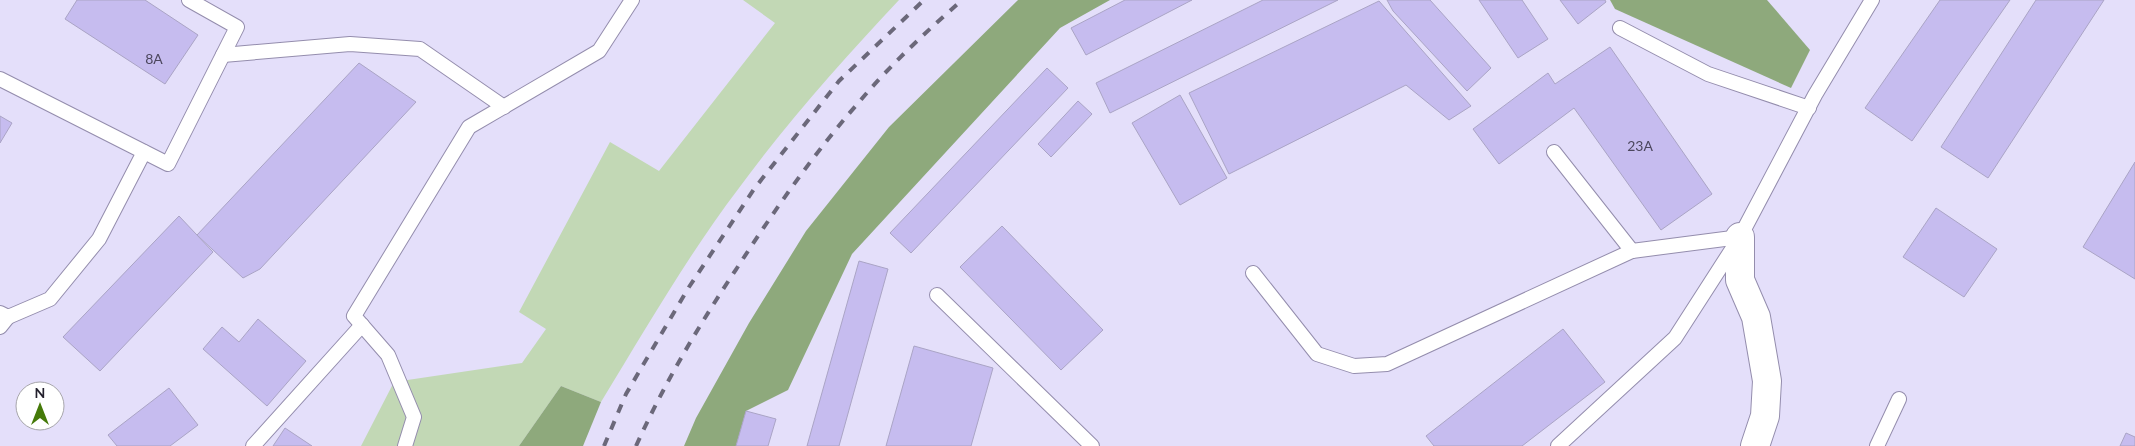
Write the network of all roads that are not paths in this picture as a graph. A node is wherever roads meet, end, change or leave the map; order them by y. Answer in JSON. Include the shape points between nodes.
{"nodes":[{"id":1,"x":189,"y":0,"type":"edge"},
{"id":2,"x":632,"y":0,"type":"edge"},
{"id":3,"x":1872,"y":0,"type":"edge"},
{"id":4,"x":1620,"y":28,"type":"dead end"},
{"id":5,"x":223,"y":55,"type":"junction"},
{"id":6,"x":0,"y":79,"type":"edge"},
{"id":7,"x":504,"y":107,"type":"junction"},
{"id":8,"x":1809,"y":108,"type":"junction"},
{"id":9,"x":144,"y":152,"type":"junction"},
{"id":10,"x":1554,"y":152,"type":"dead end"},
{"id":11,"x":1740,"y":237,"type":"junction"},
{"id":12,"x":1632,"y":251,"type":"junction"},
{"id":13,"x":1253,"y":273,"type":"dead end"},
{"id":14,"x":937,"y":295,"type":"dead end"},
{"id":15,"x":3,"y":319,"type":"edge"},
{"id":16,"x":362,"y":325,"type":"junction"},
{"id":17,"x":1899,"y":399,"type":"dead end"},
{"id":18,"x":253,"y":446,"type":"edge"},
{"id":19,"x":405,"y":446,"type":"edge"},
{"id":20,"x":1092,"y":446,"type":"edge"},
{"id":21,"x":1558,"y":446,"type":"edge"},
{"id":22,"x":1755,"y":446,"type":"edge"},
{"id":23,"x":1877,"y":446,"type":"edge"}],
"edges":[{"from":1,"to":5,"type":"lane","via":[[237,27]]},
{"from":2,"to":7,"type":"lane","via":[[599,52]]},
{"from":3,"to":8,"type":"lane"},
{"from":4,"to":8,"type":"lane","via":[[1708,74]]},
{"from":5,"to":7,"type":"lane","via":[[350,44],[420,49]]},
{"from":5,"to":9,"type":"lane","via":[[168,164]]},
{"from":6,"to":9,"type":"lane"},
{"from":7,"to":16,"type":"lane","via":[[469,127],[354,316]]},
{"from":8,"to":11,"type":"lane"},
{"from":9,"to":15,"type":"lane","via":[[99,239],[50,299]]},
{"from":10,"to":12,"type":"lane"},
{"from":11,"to":12,"type":"lane"},
{"from":11,"to":21,"type":"lane","via":[[1675,338]]},
{"from":11,"to":22,"type":"street","via":[[1740,280],[1756,317],[1767,381],[1765,416]]},
{"from":12,"to":13,"type":"lane","via":[[1387,364],[1354,366],[1317,354]]},
{"from":14,"to":20,"type":"lane"},
{"from":16,"to":18,"type":"lane"},
{"from":16,"to":19,"type":"lane","via":[[388,355],[414,417]]},
{"from":17,"to":23,"type":"lane"}]}
